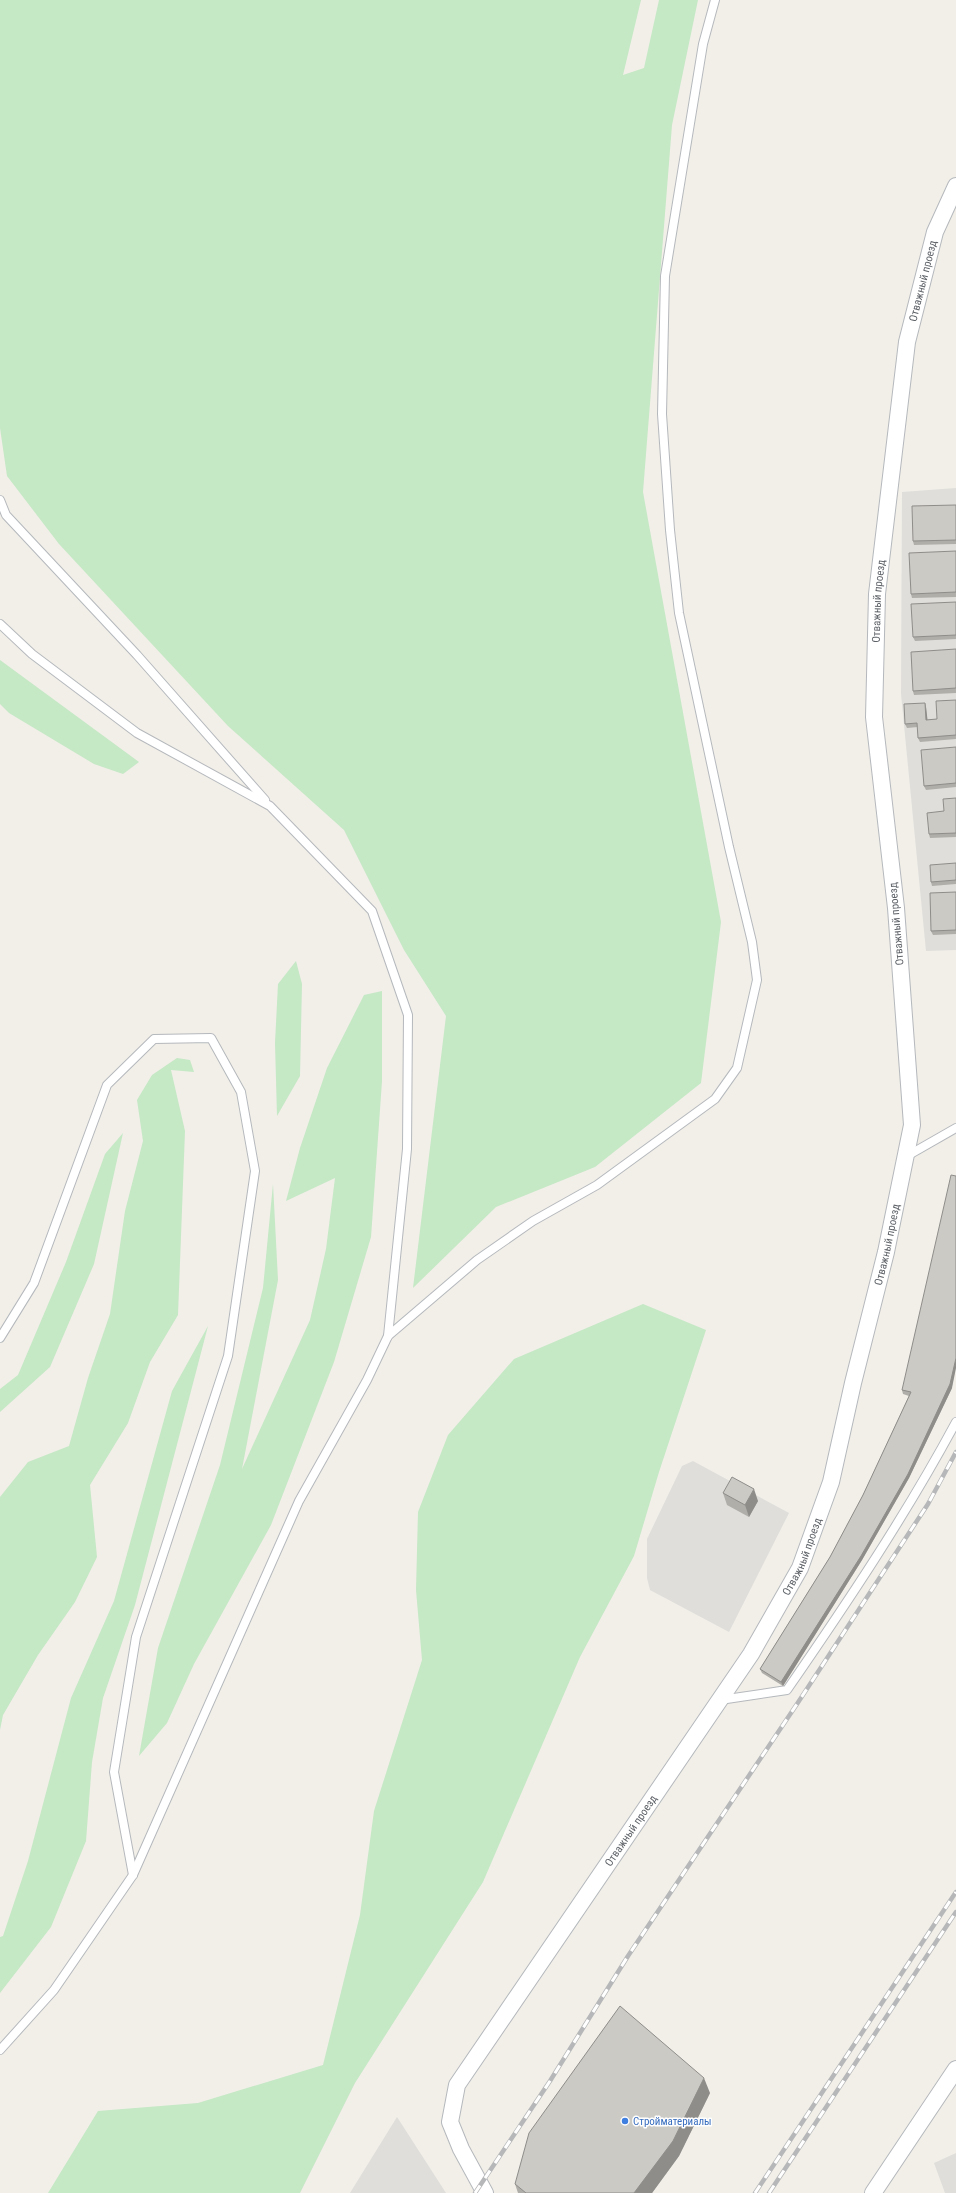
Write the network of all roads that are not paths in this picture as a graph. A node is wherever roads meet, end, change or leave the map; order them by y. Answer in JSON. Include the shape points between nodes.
{"nodes":[{"id":1,"x":715,"y":0,"type":"edge"},
{"id":2,"x":956,"y":186,"type":"edge"},
{"id":3,"x":0,"y":500,"type":"edge"},
{"id":4,"x":0,"y":624,"type":"edge"},
{"id":5,"x":270,"y":806,"type":"junction"},
{"id":6,"x":956,"y":1128,"type":"edge"},
{"id":7,"x":906,"y":1156,"type":"junction"},
{"id":8,"x":388,"y":1336,"type":"junction"},
{"id":9,"x":0,"y":1338,"type":"edge"},
{"id":10,"x":956,"y":1422,"type":"edge"},
{"id":11,"x":719,"y":1700,"type":"junction"},
{"id":12,"x":133,"y":1875,"type":"junction"},
{"id":13,"x":0,"y":2050,"type":"edge"},
{"id":14,"x":956,"y":2069,"type":"edge"},
{"id":15,"x":485,"y":2193,"type":"edge"},
{"id":16,"x":873,"y":2193,"type":"edge"}],
"edges":[{"from":1,"to":8,"type":"lane","via":[[703,44],[665,276],[662,414],[679,613],[752,942],[757,980],[737,1068],[715,1099],[597,1185],[533,1221],[477,1260]]},
{"from":2,"to":7,"type":"street","name":"Отважный проезд","via":[[935,232],[908,342],[877,594],[874,717],[896,908],[912,1125]]},
{"from":3,"to":5,"type":"lane","via":[[6,515],[137,655]]},
{"from":4,"to":5,"type":"lane","via":[[32,654],[137,733]]},
{"from":5,"to":8,"type":"lane","via":[[372,911],[408,1015],[407,1149]]},
{"from":6,"to":7,"type":"lane"},
{"from":7,"to":11,"type":"street","name":"Отважный проезд","via":[[886,1252],[831,1482],[800,1568],[751,1654]]},
{"from":8,"to":12,"type":"lane","via":[[299,1502]]},
{"from":9,"to":12,"type":"lane","via":[[34,1283],[107,1085],[154,1039],[211,1038],[241,1092],[255,1171],[228,1356],[136,1637],[114,1772]]},
{"from":10,"to":11,"type":"lane","via":[[924,1482],[787,1690]]},
{"from":11,"to":15,"type":"street","name":"Отважный проезд","via":[[457,2085],[450,2122],[461,2150]]},
{"from":12,"to":13,"type":"lane","via":[[54,1990]]},
{"from":14,"to":16,"type":"street"}]}
